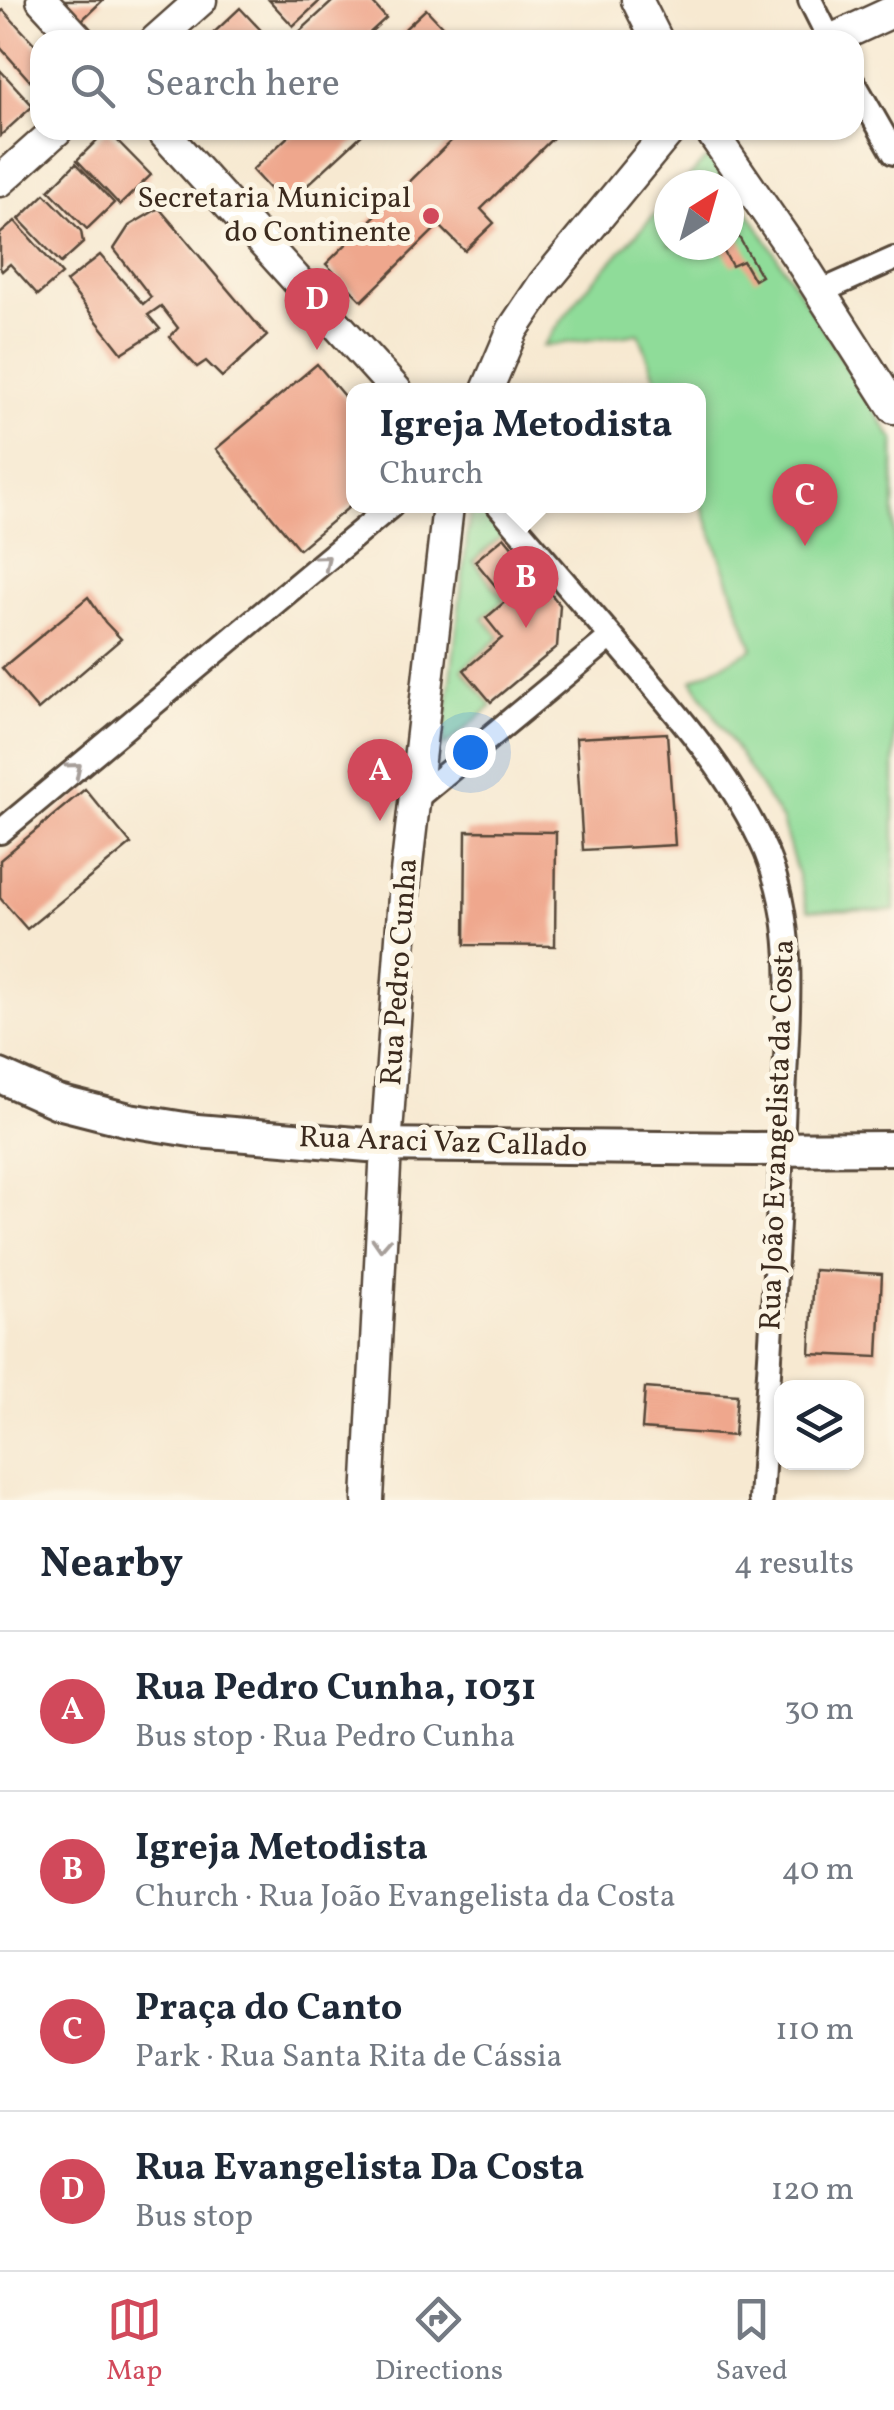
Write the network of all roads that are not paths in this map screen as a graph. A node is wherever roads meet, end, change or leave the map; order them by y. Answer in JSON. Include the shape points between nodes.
{"nodes":[{"id":1,"x":42,"y":0,"type":"edge"},
{"id":2,"x":201,"y":0,"type":"edge"},
{"id":3,"x":637,"y":0,"type":"edge"},
{"id":4,"x":810,"y":0,"type":"edge"},
{"id":5,"x":894,"y":11,"type":"edge"},
{"id":6,"x":70,"y":30,"type":"edge"},
{"id":7,"x":167,"y":30,"type":"edge"},
{"id":8,"x":653,"y":30,"type":"edge"},
{"id":9,"x":825,"y":30,"type":"edge"},
{"id":10,"x":852,"y":30,"type":"edge"},
{"id":11,"x":864,"y":100,"type":"edge"},
{"id":12,"x":46,"y":140,"type":"edge"},
{"id":13,"x":169,"y":140,"type":"edge"},
{"id":14,"x":662,"y":140,"type":"edge"},
{"id":15,"x":717,"y":140,"type":"edge"},
{"id":16,"x":894,"y":153,"type":"edge"},
{"id":17,"x":0,"y":181,"type":"edge"},
{"id":18,"x":894,"y":260,"type":"edge"},
{"id":19,"x":820,"y":292,"type":"junction"},
{"id":20,"x":390,"y":383,"type":"edge"},
{"id":21,"x":490,"y":383,"type":"edge"},
{"id":22,"x":894,"y":408,"type":"edge"},
{"id":23,"x":383,"y":513,"type":"edge"},
{"id":24,"x":447,"y":513,"type":"edge"},
{"id":25,"x":505,"y":513,"type":"edge"},
{"id":26,"x":611,"y":637,"type":"junction"},
{"id":27,"x":414,"y":800,"type":"junction"},
{"id":28,"x":0,"y":832,"type":"edge"},
{"id":29,"x":0,"y":1076,"type":"edge"},
{"id":30,"x":386,"y":1147,"type":"junction"},
{"id":31,"x":894,"y":1148,"type":"edge"},
{"id":32,"x":782,"y":1149,"type":"junction"},
{"id":33,"x":368,"y":1500,"type":"edge"},
{"id":34,"x":761,"y":1500,"type":"edge"}],
"edges":[{"from":1,"to":6,"type":"street"},
{"from":2,"to":7,"type":"street"},
{"from":3,"to":8,"type":"street"},
{"from":4,"to":9,"type":"street"},
{"from":5,"to":10,"type":"street"},
{"from":11,"to":16,"type":"street"},
{"from":12,"to":17,"type":"street"},
{"from":13,"to":20,"type":"street"},
{"from":14,"to":21,"type":"street","via":[[544,283]]},
{"from":15,"to":19,"type":"street"},
{"from":18,"to":19,"type":"street"},
{"from":19,"to":22,"type":"street"},
{"from":28,"to":23,"type":"street","one_way":true},
{"from":24,"to":27,"type":"street","name":"Rua Pedro Cunha"},
{"from":25,"to":26,"type":"street","name":"Rua João Evangelista da Costa"},
{"from":26,"to":27,"type":"street"},
{"from":26,"to":32,"type":"street","name":"Rua João Evangelista da Costa","via":[[706,752],[766,854],[784,910],[789,962]]},
{"from":27,"to":30,"type":"street","name":"Rua Pedro Cunha"},
{"from":29,"to":30,"type":"main road","name":"Rua Araci Vaz Callado","via":[[58,1102],[128,1120]]},
{"from":30,"to":32,"type":"main road","name":"Rua Araci Vaz Callado"},
{"from":30,"to":33,"type":"street","name":"Rua Pedro Cunha","one_way":true},
{"from":31,"to":32,"type":"main road","name":"Rua Araci Vaz Callado"},
{"from":32,"to":34,"type":"street","name":"Rua João Evangelista da Costa"}]}
